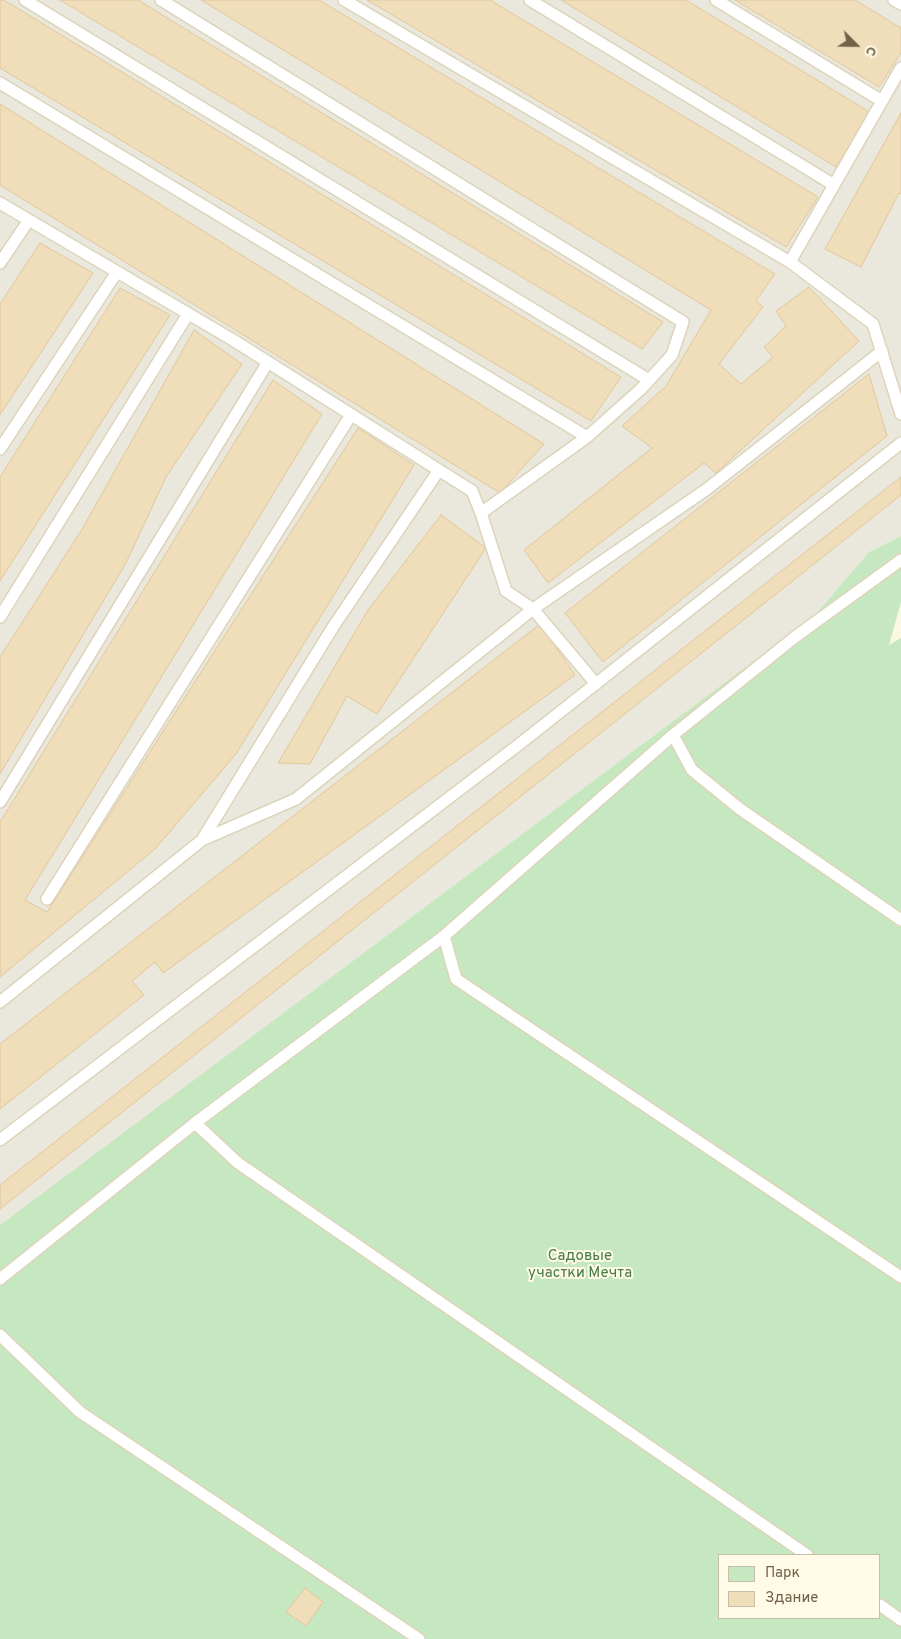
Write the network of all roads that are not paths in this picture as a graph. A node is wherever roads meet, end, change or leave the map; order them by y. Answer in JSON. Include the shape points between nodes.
{"nodes":[{"id":1,"x":25,"y":0,"type":"edge"},
{"id":2,"x":162,"y":0,"type":"edge"},
{"id":3,"x":344,"y":0,"type":"edge"},
{"id":4,"x":530,"y":0,"type":"edge"},
{"id":5,"x":716,"y":0,"type":"edge"},
{"id":6,"x":894,"y":0,"type":"edge"},
{"id":7,"x":901,"y":4,"type":"edge"},
{"id":8,"x":901,"y":68,"type":"edge"},
{"id":9,"x":0,"y":83,"type":"edge"},
{"id":10,"x":882,"y":101,"type":"junction"},
{"id":11,"x":834,"y":185,"type":"junction"},
{"id":12,"x":0,"y":202,"type":"edge"},
{"id":13,"x":29,"y":220,"type":"junction"},
{"id":14,"x":790,"y":262,"type":"junction"},
{"id":15,"x":0,"y":263,"type":"edge"},
{"id":16,"x":118,"y":272,"type":"junction"},
{"id":17,"x":188,"y":314,"type":"junction"},
{"id":18,"x":882,"y":351,"type":"junction"},
{"id":19,"x":268,"y":362,"type":"junction"},
{"id":20,"x":649,"y":380,"type":"junction"},
{"id":21,"x":901,"y":414,"type":"edge"},
{"id":22,"x":351,"y":415,"type":"junction"},
{"id":23,"x":587,"y":437,"type":"junction"},
{"id":24,"x":901,"y":443,"type":"edge"},
{"id":25,"x":0,"y":449,"type":"edge"},
{"id":26,"x":439,"y":470,"type":"junction"},
{"id":27,"x":481,"y":513,"type":"junction"},
{"id":28,"x":899,"y":565,"type":"edge"},
{"id":29,"x":533,"y":609,"type":"junction"},
{"id":30,"x":0,"y":617,"type":"edge"},
{"id":31,"x":596,"y":684,"type":"junction"},
{"id":32,"x":673,"y":735,"type":"junction"},
{"id":33,"x":0,"y":802,"type":"edge"},
{"id":34,"x":202,"y":840,"type":"junction"},
{"id":35,"x":47,"y":899,"type":"dead end"},
{"id":36,"x":901,"y":920,"type":"edge"},
{"id":37,"x":444,"y":936,"type":"junction"},
{"id":38,"x":0,"y":1002,"type":"edge"},
{"id":39,"x":195,"y":1123,"type":"junction"},
{"id":40,"x":0,"y":1140,"type":"edge"},
{"id":41,"x":901,"y":1277,"type":"edge"},
{"id":42,"x":0,"y":1279,"type":"edge"},
{"id":43,"x":0,"y":1335,"type":"edge"},
{"id":44,"x":806,"y":1554,"type":"edge"},
{"id":45,"x":881,"y":1607,"type":"edge"},
{"id":46,"x":901,"y":1620,"type":"edge"},
{"id":47,"x":419,"y":1639,"type":"edge"}],
"edges":[{"from":1,"to":20,"type":"lane"},
{"from":2,"to":20,"type":"lane","via":[[683,322],[672,355]]},
{"from":3,"to":14,"type":"lane"},
{"from":4,"to":11,"type":"lane"},
{"from":5,"to":10,"type":"lane"},
{"from":6,"to":7,"type":"lane"},
{"from":8,"to":10,"type":"lane"},
{"from":9,"to":23,"type":"lane"},
{"from":10,"to":11,"type":"lane"},
{"from":11,"to":14,"type":"lane"},
{"from":12,"to":13,"type":"lane"},
{"from":13,"to":15,"type":"lane"},
{"from":13,"to":16,"type":"lane"},
{"from":14,"to":18,"type":"lane","via":[[873,324]]},
{"from":16,"to":17,"type":"lane"},
{"from":16,"to":25,"type":"lane"},
{"from":17,"to":19,"type":"lane"},
{"from":17,"to":30,"type":"lane"},
{"from":18,"to":21,"type":"lane"},
{"from":18,"to":29,"type":"lane","via":[[707,489]]},
{"from":19,"to":22,"type":"lane"},
{"from":19,"to":33,"type":"lane"},
{"from":20,"to":23,"type":"lane"},
{"from":22,"to":26,"type":"lane"},
{"from":22,"to":35,"type":"lane"},
{"from":23,"to":27,"type":"lane"},
{"from":24,"to":31,"type":"lane"},
{"from":26,"to":27,"type":"lane","via":[[472,491]]},
{"from":26,"to":34,"type":"lane","via":[[333,627]]},
{"from":27,"to":29,"type":"lane","via":[[506,591]]},
{"from":28,"to":32,"type":"lane","via":[[795,637]]},
{"from":29,"to":31,"type":"lane"},
{"from":29,"to":34,"type":"lane","via":[[296,798]]},
{"from":31,"to":40,"type":"lane"},
{"from":32,"to":36,"type":"lane","via":[[692,770],[740,809]]},
{"from":32,"to":37,"type":"lane"},
{"from":34,"to":38,"type":"lane"},
{"from":37,"to":39,"type":"lane"},
{"from":37,"to":41,"type":"lane","via":[[456,979]]},
{"from":39,"to":42,"type":"lane"},
{"from":39,"to":44,"type":"lane","via":[[238,1163]]},
{"from":43,"to":47,"type":"lane","via":[[80,1412]]},
{"from":45,"to":46,"type":"lane"}]}
